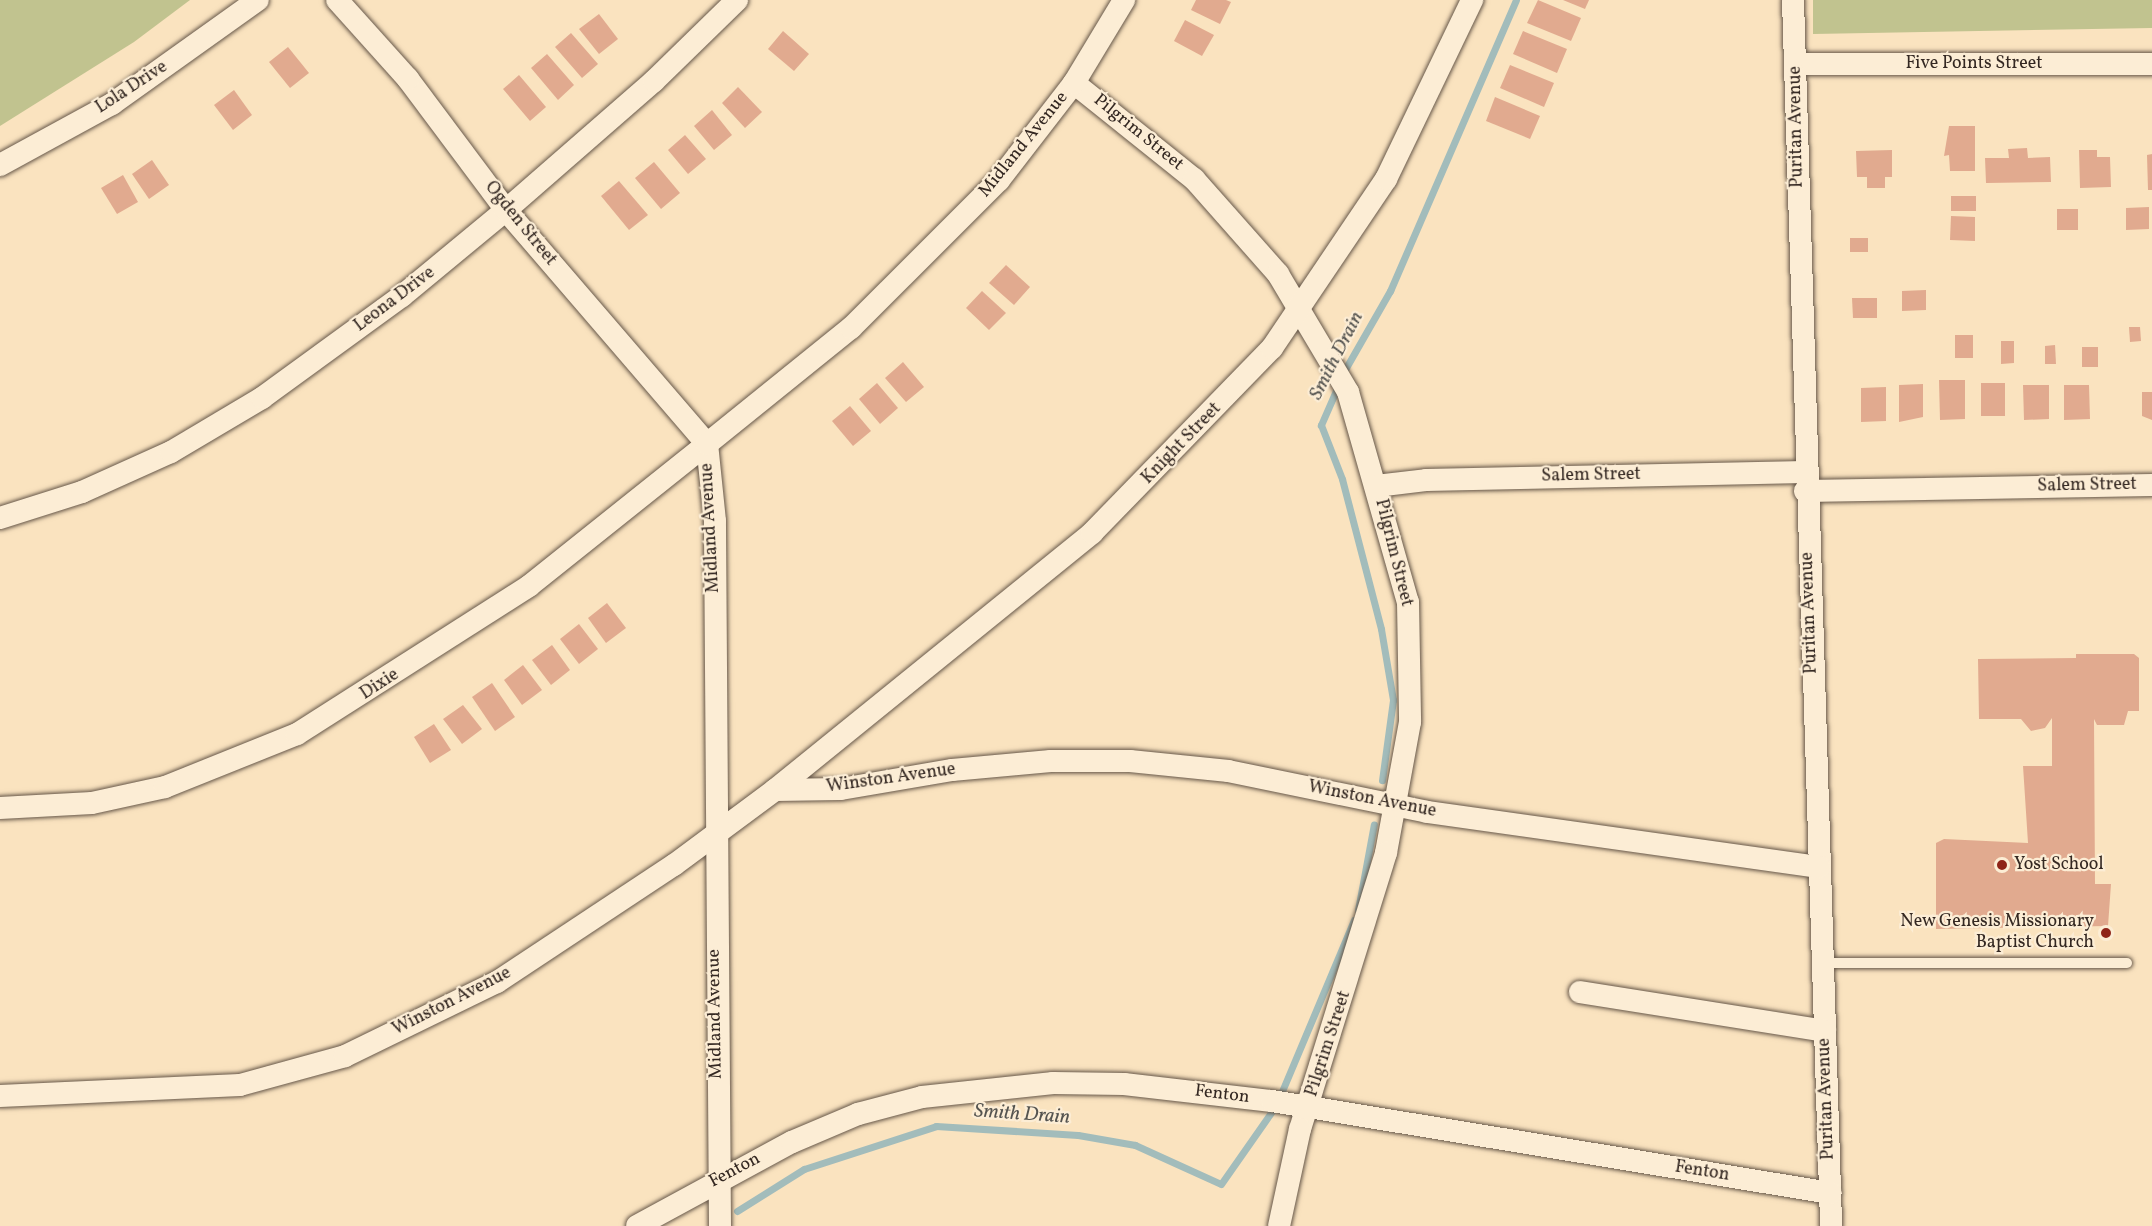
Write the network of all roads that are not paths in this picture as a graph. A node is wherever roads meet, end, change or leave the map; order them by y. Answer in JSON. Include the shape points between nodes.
{"nodes":[{"id":1,"x":258,"y":0,"type":"edge"},
{"id":2,"x":337,"y":0,"type":"edge"},
{"id":3,"x":737,"y":0,"type":"edge"},
{"id":4,"x":1124,"y":0,"type":"edge"},
{"id":5,"x":1472,"y":0,"type":"edge"},
{"id":6,"x":1793,"y":0,"type":"edge"},
{"id":7,"x":1796,"y":64,"type":"junction"},
{"id":8,"x":2152,"y":64,"type":"edge"},
{"id":9,"x":1074,"y":83,"type":"junction"},
{"id":10,"x":0,"y":165,"type":"edge"},
{"id":11,"x":506,"y":210,"type":"junction"},
{"id":12,"x":1300,"y":311,"type":"junction"},
{"id":13,"x":707,"y":444,"type":"junction"},
{"id":14,"x":1805,"y":482,"type":"junction"},
{"id":15,"x":2152,"y":485,"type":"edge"},
{"id":16,"x":1376,"y":486,"type":"junction"},
{"id":17,"x":0,"y":518,"type":"edge"},
{"id":18,"x":775,"y":790,"type":"junction"},
{"id":19,"x":1395,"y":806,"type":"junction"},
{"id":20,"x":0,"y":808,"type":"edge"},
{"id":21,"x":714,"y":835,"type":"junction"},
{"id":22,"x":1819,"y":867,"type":"junction"},
{"id":23,"x":1822,"y":963,"type":"junction"},
{"id":24,"x":2127,"y":963,"type":"dead end"},
{"id":25,"x":1580,"y":992,"type":"dead end"},
{"id":26,"x":1824,"y":1031,"type":"junction"},
{"id":27,"x":0,"y":1096,"type":"edge"},
{"id":28,"x":1309,"y":1107,"type":"junction"},
{"id":29,"x":718,"y":1179,"type":"junction"},
{"id":30,"x":1830,"y":1193,"type":"junction"},
{"id":31,"x":637,"y":1226,"type":"edge"},
{"id":32,"x":720,"y":1226,"type":"edge"},
{"id":33,"x":1279,"y":1226,"type":"edge"},
{"id":34,"x":1831,"y":1226,"type":"edge"}],
"edges":[{"from":1,"to":10,"type":"street","name":"Lola Drive","via":[[112,104]]},
{"from":2,"to":11,"type":"street","name":"Ogden Street","via":[[408,79]]},
{"from":3,"to":11,"type":"street","name":"Leona Drive"},
{"from":4,"to":9,"type":"street","name":"Midland Avenue"},
{"from":5,"to":12,"type":"street","name":"Knight Street","via":[[1386,179]]},
{"from":6,"to":7,"type":"street","name":"Puritan Avenue"},
{"from":7,"to":8,"type":"street","name":"Five Points Street"},
{"from":7,"to":14,"type":"street","name":"Puritan Avenue"},
{"from":9,"to":12,"type":"street","name":"Pilgrim Street","via":[[1194,179],[1278,274]]},
{"from":9,"to":13,"type":"street","name":"Midland Avenue","via":[[999,180],[913,271]]},
{"from":11,"to":13,"type":"street","name":"Ogden Street"},
{"from":11,"to":17,"type":"street","name":"Leona Drive","via":[[402,296],[262,398],[171,453],[82,492]]},
{"from":12,"to":16,"type":"street","name":"Pilgrim Street","via":[[1348,392]]},
{"from":12,"to":18,"type":"street","name":"Knight Street","via":[[1191,436],[1092,533]]},
{"from":13,"to":20,"type":"street","name":"Dixie","via":[[529,586],[297,734],[165,787],[92,802]]},
{"from":13,"to":21,"type":"street","name":"Midland Avenue","via":[[715,521]]},
{"from":14,"to":15,"type":"street","name":"Salem Street"},
{"from":14,"to":16,"type":"street","name":"Salem Street","via":[[1426,480]]},
{"from":14,"to":22,"type":"street","name":"Puritan Avenue"},
{"from":16,"to":19,"type":"street","name":"Pilgrim Street","via":[[1402,570],[1412,646],[1410,722]]},
{"from":18,"to":19,"type":"street","name":"Winston Avenue","via":[[841,789],[952,770],[1051,761],[1130,761],[1228,771]]},
{"from":18,"to":21,"type":"street","name":"Winston Avenue"},
{"from":19,"to":22,"type":"street","name":"Winston Avenue"},
{"from":19,"to":28,"type":"street","name":"Pilgrim Street","via":[[1370,918]]},
{"from":21,"to":27,"type":"street","name":"Winston Avenue","via":[[496,982],[326,1063],[249,1083],[178,1092]]},
{"from":21,"to":29,"type":"street","name":"Midland Avenue"},
{"from":22,"to":23,"type":"street","name":"Puritan Avenue"},
{"from":23,"to":24,"type":"lane"},
{"from":23,"to":26,"type":"street","name":"Puritan Avenue"},
{"from":25,"to":26,"type":"street"},
{"from":26,"to":30,"type":"street","name":"Puritan Avenue"},
{"from":28,"to":29,"type":"street","name":"Fenton","via":[[1124,1084],[987,1087],[858,1114]]},
{"from":28,"to":30,"type":"street","name":"Fenton"},
{"from":28,"to":33,"type":"street","name":"Pilgrim Street"},
{"from":29,"to":31,"type":"street","name":"Fenton"},
{"from":29,"to":32,"type":"street","name":"Midland Avenue"},
{"from":30,"to":34,"type":"street","name":"Puritan Avenue"}]}
